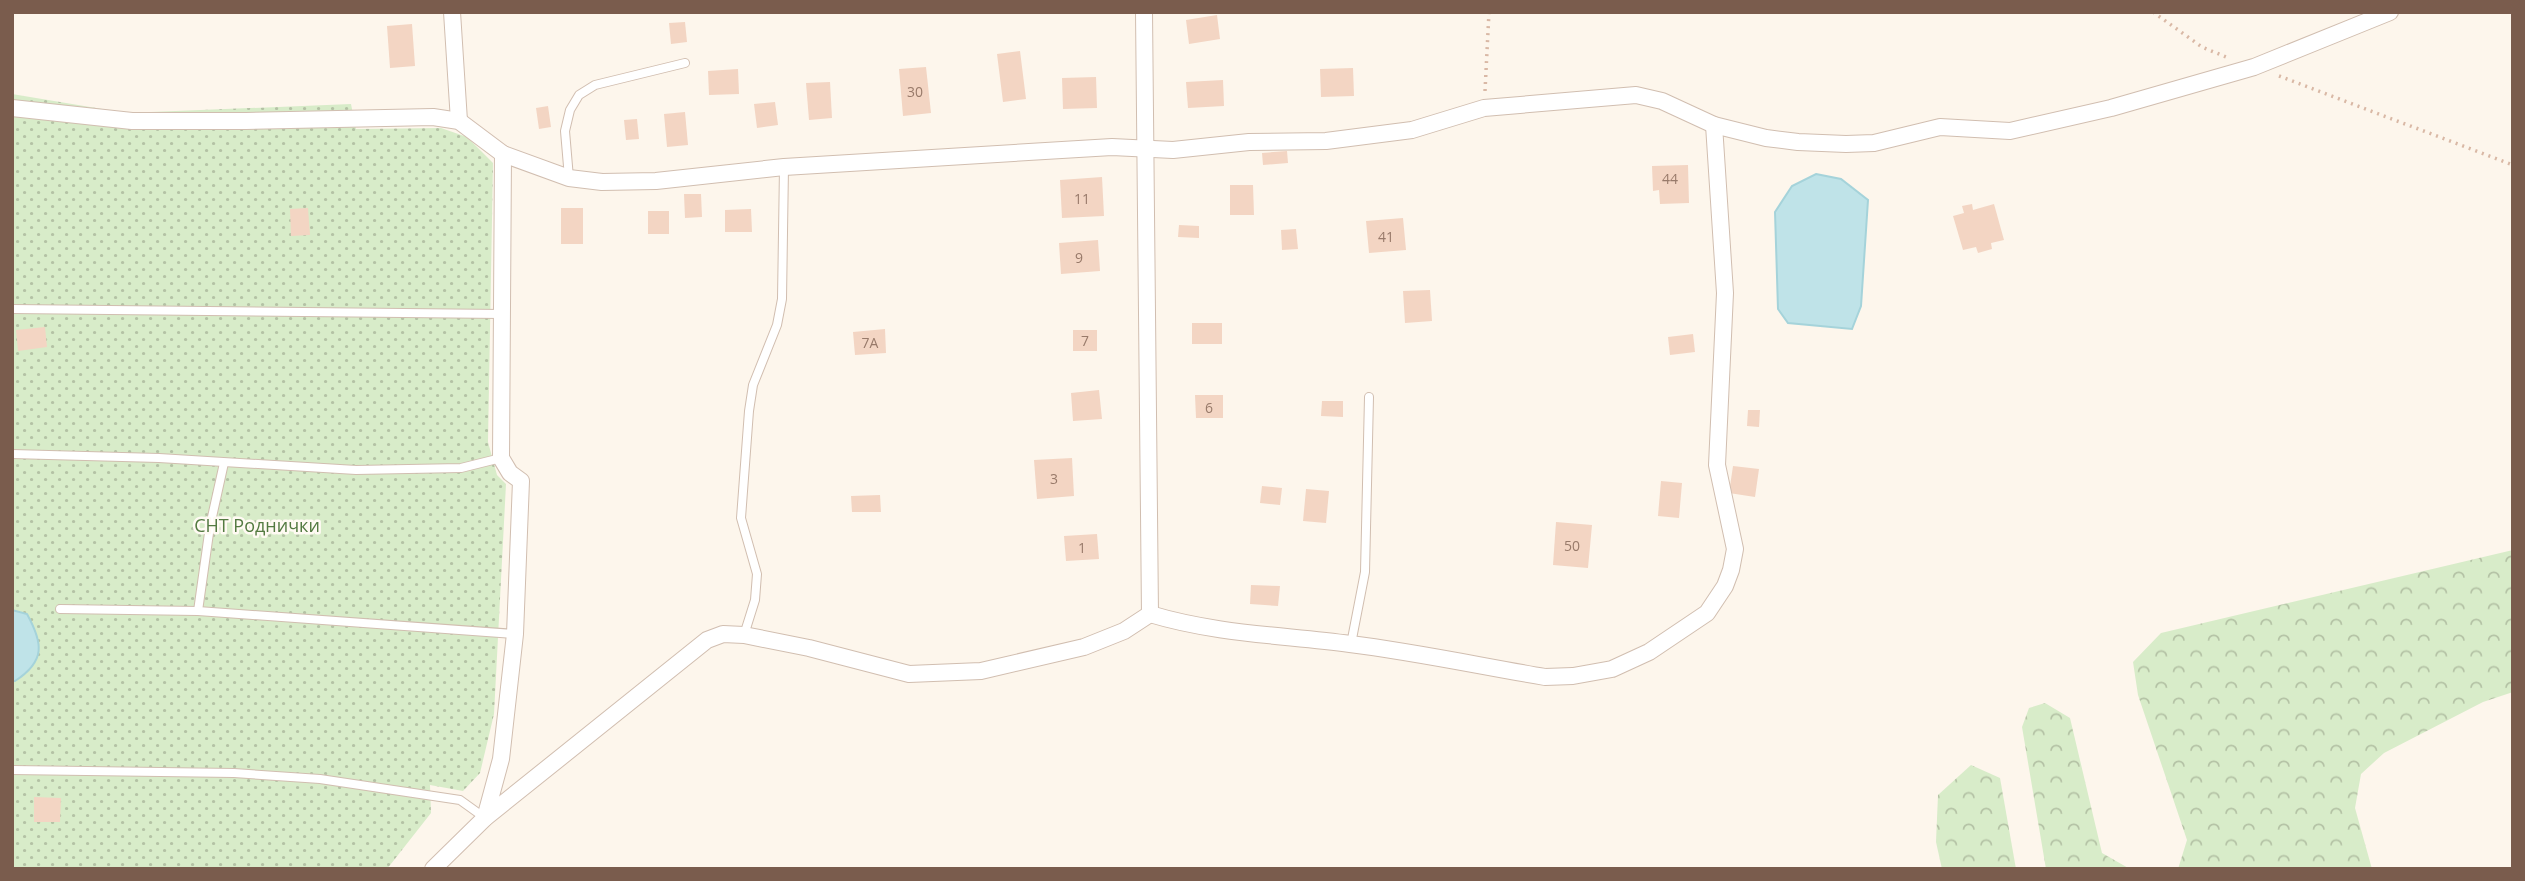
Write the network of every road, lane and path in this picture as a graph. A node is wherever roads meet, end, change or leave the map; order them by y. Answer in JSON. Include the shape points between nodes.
{"nodes":[{"id":1,"x":452,"y":12,"type":"edge"},
{"id":2,"x":1144,"y":12,"type":"edge"},
{"id":3,"x":1489,"y":12,"type":"edge"},
{"id":4,"x":2153,"y":12,"type":"edge"},
{"id":5,"x":2390,"y":12,"type":"edge"},
{"id":6,"x":685,"y":63,"type":"dead end"},
{"id":7,"x":2255,"y":67,"type":"junction"},
{"id":8,"x":12,"y":108,"type":"edge"},
{"id":9,"x":1484,"y":108,"type":"junction"},
{"id":10,"x":459,"y":121,"type":"junction"},
{"id":11,"x":1714,"y":125,"type":"junction"},
{"id":12,"x":1145,"y":147,"type":"junction"},
{"id":13,"x":503,"y":153,"type":"junction"},
{"id":14,"x":2513,"y":165,"type":"edge"},
{"id":15,"x":784,"y":167,"type":"junction"},
{"id":16,"x":569,"y":178,"type":"junction"},
{"id":17,"x":12,"y":309,"type":"edge"},
{"id":18,"x":504,"y":314,"type":"junction"},
{"id":19,"x":1369,"y":397,"type":"dead end"},
{"id":20,"x":12,"y":454,"type":"edge"},
{"id":21,"x":501,"y":458,"type":"junction"},
{"id":22,"x":224,"y":463,"type":"junction"},
{"id":23,"x":60,"y":609,"type":"dead end"},
{"id":24,"x":198,"y":611,"type":"junction"},
{"id":25,"x":1150,"y":614,"type":"junction"},
{"id":26,"x":515,"y":634,"type":"junction"},
{"id":27,"x":744,"y":635,"type":"junction"},
{"id":28,"x":1351,"y":644,"type":"junction"},
{"id":29,"x":12,"y":771,"type":"edge"},
{"id":30,"x":485,"y":818,"type":"junction"},
{"id":31,"x":433,"y":869,"type":"edge"}],
"edges":[{"from":1,"to":10,"type":"street"},
{"from":2,"to":12,"type":"street"},
{"from":3,"to":9,"type":"path"},
{"from":4,"to":7,"type":"path","via":[[2203,47]]},
{"from":5,"to":7,"type":"street"},
{"from":6,"to":16,"type":"lane","via":[[595,85],[579,95],[565,131]]},
{"from":7,"to":11,"type":"street","via":[[2010,131],[1940,127],[1846,145],[1787,141]]},
{"from":7,"to":14,"type":"path"},
{"from":8,"to":10,"type":"street","via":[[132,121],[433,117]]},
{"from":9,"to":11,"type":"street","via":[[1636,95],[1662,101]]},
{"from":9,"to":12,"type":"street","via":[[1412,130],[1326,141],[1172,150]]},
{"from":10,"to":13,"type":"street"},
{"from":11,"to":28,"type":"street","via":[[1725,293],[1717,465],[1735,549],[1725,586],[1707,613],[1649,652],[1612,669],[1573,676],[1545,677]]},
{"from":12,"to":15,"type":"street"},
{"from":12,"to":25,"type":"street"},
{"from":13,"to":16,"type":"street"},
{"from":13,"to":18,"type":"street"},
{"from":15,"to":16,"type":"street","via":[[656,181]]},
{"from":15,"to":27,"type":"lane","via":[[782,299],[777,326],[753,385],[749,411],[741,518],[757,574]]},
{"from":17,"to":18,"type":"lane"},
{"from":18,"to":21,"type":"street"},
{"from":19,"to":28,"type":"lane","via":[[1365,572]]},
{"from":20,"to":22,"type":"lane"},
{"from":21,"to":22,"type":"lane","via":[[461,468],[369,470]]},
{"from":21,"to":26,"type":"street","via":[[521,481]]},
{"from":22,"to":24,"type":"lane"},
{"from":23,"to":24,"type":"lane"},
{"from":24,"to":26,"type":"lane"},
{"from":25,"to":27,"type":"street","via":[[1124,631],[1084,647],[981,671],[909,674]]},
{"from":25,"to":28,"type":"street","via":[[1226,631]]},
{"from":26,"to":30,"type":"street","via":[[501,759]]},
{"from":27,"to":30,"type":"street","via":[[723,634],[707,640]]},
{"from":29,"to":30,"type":"lane","via":[[320,779],[460,800]]},
{"from":30,"to":31,"type":"street"}]}
